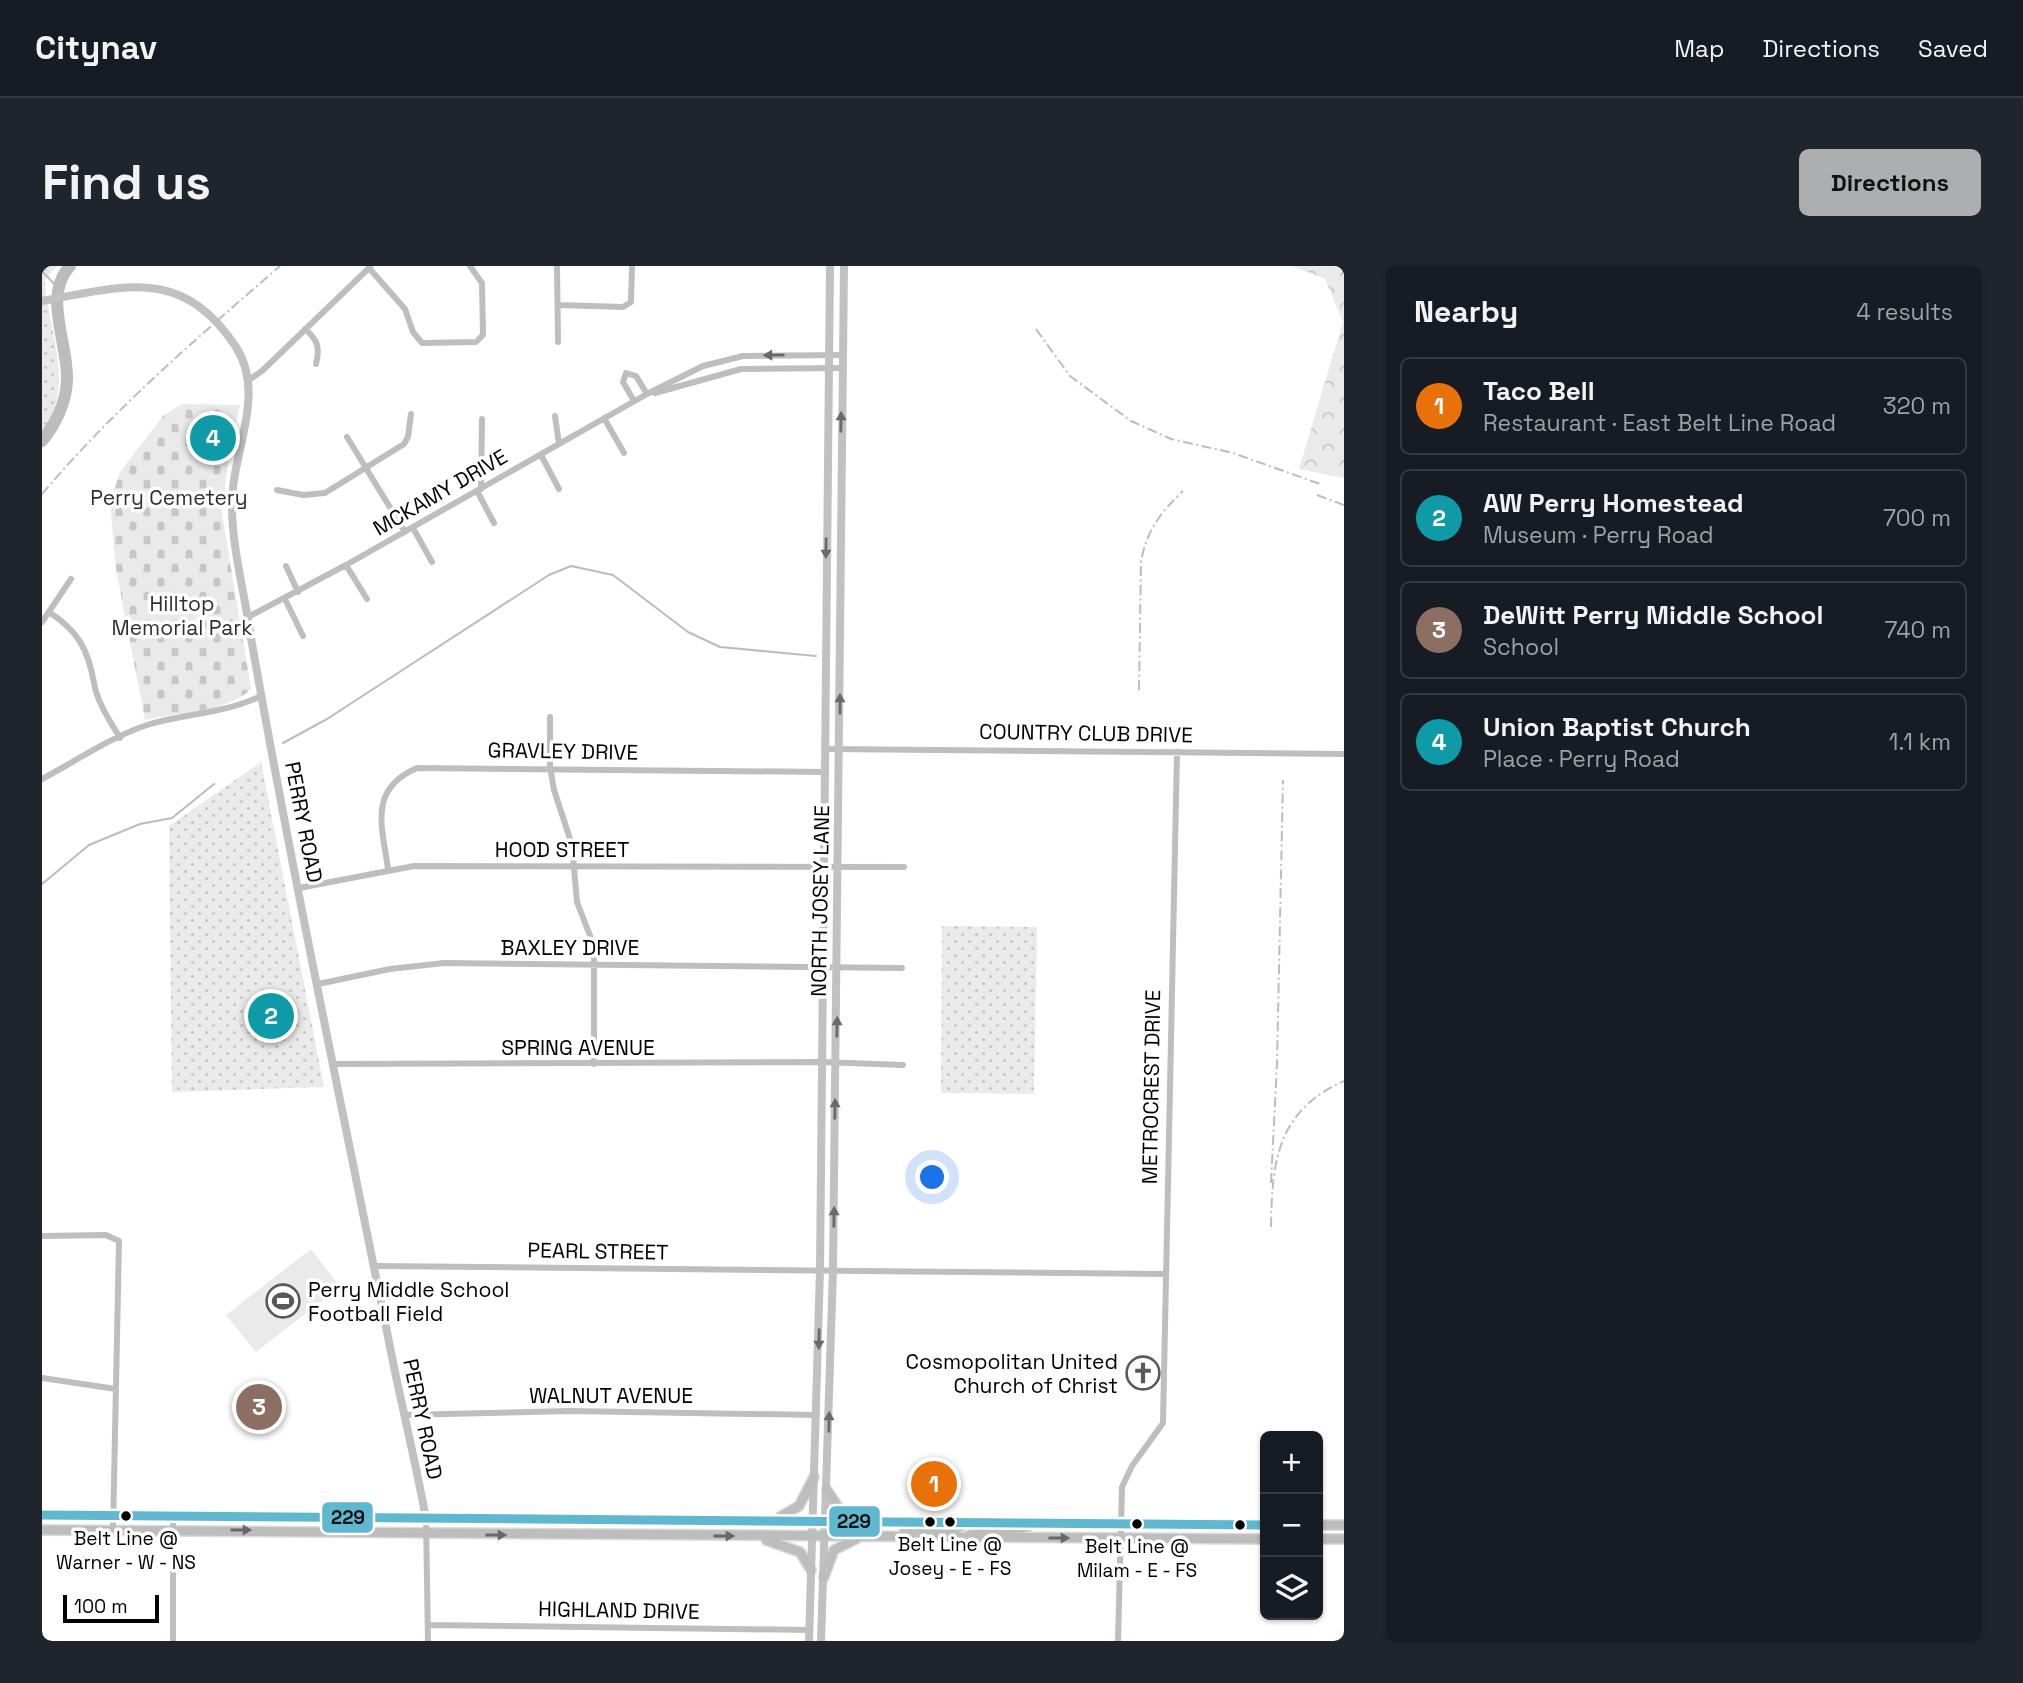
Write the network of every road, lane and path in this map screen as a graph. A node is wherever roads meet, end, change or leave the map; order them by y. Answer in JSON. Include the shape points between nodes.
{"nodes":[{"id":1,"x":470,"y":266,"type":"edge"},
{"id":2,"x":557,"y":266,"type":"edge"},
{"id":3,"x":632,"y":266,"type":"edge"},
{"id":4,"x":830,"y":266,"type":"edge"},
{"id":5,"x":844,"y":266,"type":"edge"},
{"id":6,"x":370,"y":267,"type":"edge"},
{"id":7,"x":42,"y":301,"type":"edge"},
{"id":8,"x":558,"y":305,"type":"junction"},
{"id":9,"x":305,"y":329,"type":"junction"},
{"id":10,"x":558,"y":342,"type":"dead end"},
{"id":11,"x":830,"y":354,"type":"junction"},
{"id":12,"x":843,"y":355,"type":"junction"},
{"id":13,"x":316,"y":364,"type":"dead end"},
{"id":14,"x":830,"y":369,"type":"junction"},
{"id":15,"x":843,"y":369,"type":"junction"},
{"id":16,"x":249,"y":380,"type":"junction"},
{"id":17,"x":647,"y":394,"type":"junction"},
{"id":18,"x":634,"y":401,"type":"junction"},
{"id":19,"x":411,"y":414,"type":"dead end"},
{"id":20,"x":555,"y":416,"type":"dead end"},
{"id":21,"x":604,"y":418,"type":"junction"},
{"id":22,"x":482,"y":419,"type":"dead end"},
{"id":23,"x":347,"y":437,"type":"dead end"},
{"id":24,"x":559,"y":444,"type":"junction"},
{"id":25,"x":624,"y":453,"type":"dead end"},
{"id":26,"x":541,"y":454,"type":"junction"},
{"id":27,"x":367,"y":468,"type":"junction"},
{"id":28,"x":559,"y":489,"type":"dead end"},
{"id":29,"x":277,"y":490,"type":"dead end"},
{"id":30,"x":479,"y":490,"type":"junction"},
{"id":31,"x":494,"y":523,"type":"dead end"},
{"id":32,"x":413,"y":528,"type":"junction"},
{"id":33,"x":405,"y":532,"type":"junction"},
{"id":34,"x":432,"y":562,"type":"dead end"},
{"id":35,"x":346,"y":565,"type":"junction"},
{"id":36,"x":286,"y":566,"type":"dead end"},
{"id":37,"x":71,"y":579,"type":"dead end"},
{"id":38,"x":298,"y":592,"type":"junction"},
{"id":39,"x":285,"y":599,"type":"junction"},
{"id":40,"x":367,"y":599,"type":"dead end"},
{"id":41,"x":50,"y":612,"type":"junction"},
{"id":42,"x":248,"y":617,"type":"junction"},
{"id":43,"x":42,"y":622,"type":"edge"},
{"id":44,"x":303,"y":636,"type":"dead end"},
{"id":45,"x":261,"y":696,"type":"junction"},
{"id":46,"x":550,"y":717,"type":"dead end"},
{"id":47,"x":120,"y":738,"type":"junction"},
{"id":48,"x":839,"y":748,"type":"junction"},
{"id":49,"x":827,"y":749,"type":"junction"},
{"id":50,"x":1177,"y":752,"type":"junction"},
{"id":51,"x":1344,"y":754,"type":"edge"},
{"id":52,"x":550,"y":767,"type":"junction"},
{"id":53,"x":826,"y":772,"type":"junction"},
{"id":54,"x":42,"y":779,"type":"edge"},
{"id":55,"x":572,"y":866,"type":"junction"},
{"id":56,"x":826,"y":867,"type":"junction"},
{"id":57,"x":839,"y":867,"type":"junction"},
{"id":58,"x":904,"y":867,"type":"dead end"},
{"id":59,"x":388,"y":869,"type":"junction"},
{"id":60,"x":299,"y":888,"type":"junction"},
{"id":61,"x":594,"y":964,"type":"junction"},
{"id":62,"x":825,"y":965,"type":"junction"},
{"id":63,"x":837,"y":965,"type":"junction"},
{"id":64,"x":902,"y":968,"type":"dead end"},
{"id":65,"x":318,"y":984,"type":"junction"},
{"id":66,"x":822,"y":1062,"type":"junction"},
{"id":67,"x":836,"y":1063,"type":"junction"},
{"id":68,"x":334,"y":1064,"type":"junction"},
{"id":69,"x":594,"y":1064,"type":"junction"},
{"id":70,"x":903,"y":1065,"type":"dead end"},
{"id":71,"x":42,"y":1236,"type":"edge"},
{"id":72,"x":374,"y":1266,"type":"junction"},
{"id":73,"x":820,"y":1270,"type":"junction"},
{"id":74,"x":833,"y":1270,"type":"junction"},
{"id":75,"x":1165,"y":1274,"type":"junction"},
{"id":76,"x":42,"y":1378,"type":"edge"},
{"id":77,"x":116,"y":1389,"type":"junction"},
{"id":78,"x":404,"y":1415,"type":"junction"},
{"id":79,"x":817,"y":1415,"type":"junction"},
{"id":80,"x":814,"y":1477,"type":"junction"},
{"id":81,"x":827,"y":1490,"type":"junction"},
{"id":82,"x":173,"y":1514,"type":"junction"},
{"id":83,"x":42,"y":1515,"type":"edge"},
{"id":84,"x":113,"y":1515,"type":"junction"},
{"id":85,"x":775,"y":1519,"type":"junction"},
{"id":86,"x":426,"y":1520,"type":"junction"},
{"id":87,"x":811,"y":1520,"type":"junction"},
{"id":88,"x":827,"y":1520,"type":"junction"},
{"id":89,"x":855,"y":1520,"type":"junction"},
{"id":90,"x":966,"y":1522,"type":"junction"},
{"id":91,"x":1035,"y":1523,"type":"junction"},
{"id":92,"x":1120,"y":1524,"type":"junction"},
{"id":93,"x":1260,"y":1525,"type":"edge"},
{"id":94,"x":1323,"y":1525,"type":"edge"},
{"id":95,"x":1344,"y":1525,"type":"edge"},
{"id":96,"x":42,"y":1530,"type":"edge"},
{"id":97,"x":113,"y":1530,"type":"junction"},
{"id":98,"x":173,"y":1530,"type":"junction"},
{"id":99,"x":428,"y":1535,"type":"junction"},
{"id":100,"x":754,"y":1536,"type":"junction"},
{"id":101,"x":811,"y":1536,"type":"junction"},
{"id":102,"x":826,"y":1536,"type":"junction"},
{"id":103,"x":863,"y":1536,"type":"junction"},
{"id":104,"x":889,"y":1537,"type":"junction"},
{"id":105,"x":967,"y":1537,"type":"junction"},
{"id":106,"x":1119,"y":1538,"type":"junction"},
{"id":107,"x":1260,"y":1539,"type":"edge"},
{"id":108,"x":1323,"y":1539,"type":"edge"},
{"id":109,"x":1344,"y":1539,"type":"edge"},
{"id":110,"x":811,"y":1570,"type":"junction"},
{"id":111,"x":824,"y":1577,"type":"junction"},
{"id":112,"x":428,"y":1625,"type":"junction"},
{"id":113,"x":810,"y":1630,"type":"junction"},
{"id":114,"x":173,"y":1641,"type":"edge"},
{"id":115,"x":428,"y":1641,"type":"edge"},
{"id":116,"x":809,"y":1641,"type":"edge"},
{"id":117,"x":821,"y":1641,"type":"edge"},
{"id":118,"x":1118,"y":1641,"type":"edge"}],
"edges":[{"from":1,"to":6,"type":"street","via":[[482,284],[483,335],[476,342],[449,344],[422,343],[416,338],[405,309]]},
{"from":2,"to":8,"type":"street"},
{"from":3,"to":8,"type":"street","via":[[631,302],[623,307]]},
{"from":4,"to":11,"type":"main road","name":"NORTH JOSEY LANE"},
{"from":5,"to":12,"type":"main road","name":"NORTH JOSEY LANE"},
{"from":6,"to":9,"type":"street"},
{"from":7,"to":16,"type":"main road","name":"PERRY ROAD","via":[[147,284],[173,287],[197,302],[233,342]]},
{"from":8,"to":10,"type":"street"},
{"from":9,"to":13,"type":"street","via":[[316,338]]},
{"from":9,"to":16,"type":"street"},
{"from":11,"to":12,"type":"street","name":"MCKAMY DRIVE"},
{"from":11,"to":14,"type":"main road","name":"NORTH JOSEY LANE"},
{"from":11,"to":17,"type":"street","name":"MCKAMY DRIVE","one_way":true,"via":[[722,360]]},
{"from":12,"to":15,"type":"main road","name":"NORTH JOSEY LANE"},
{"from":14,"to":15,"type":"street","name":"MCKAMY DRIVE"},
{"from":14,"to":17,"type":"street","name":"MCKAMY DRIVE","via":[[741,369]]},
{"from":14,"to":49,"type":"main road","name":"NORTH JOSEY LANE","one_way":true},
{"from":48,"to":15,"type":"main road","name":"NORTH JOSEY LANE","one_way":true},
{"from":16,"to":42,"type":"main road","name":"PERRY ROAD","via":[[232,502]]},
{"from":17,"to":18,"type":"street","name":"MCKAMY DRIVE"},
{"from":17,"to":18,"type":"street","via":[[636,376],[626,373],[623,382]]},
{"from":18,"to":21,"type":"street","name":"MCKAMY DRIVE"},
{"from":19,"to":27,"type":"street","via":[[404,444]]},
{"from":20,"to":24,"type":"street"},
{"from":21,"to":24,"type":"street","name":"MCKAMY DRIVE"},
{"from":21,"to":25,"type":"street"},
{"from":22,"to":30,"type":"street"},
{"from":23,"to":27,"type":"street"},
{"from":24,"to":26,"type":"street","name":"MCKAMY DRIVE"},
{"from":26,"to":28,"type":"street"},
{"from":26,"to":30,"type":"street","name":"MCKAMY DRIVE"},
{"from":27,"to":29,"type":"street","via":[[325,493]]},
{"from":27,"to":33,"type":"street"},
{"from":30,"to":31,"type":"street"},
{"from":30,"to":32,"type":"street","name":"MCKAMY DRIVE"},
{"from":32,"to":33,"type":"street","name":"MCKAMY DRIVE"},
{"from":32,"to":34,"type":"street"},
{"from":33,"to":35,"type":"street","name":"MCKAMY DRIVE"},
{"from":35,"to":38,"type":"street","name":"MCKAMY DRIVE"},
{"from":35,"to":40,"type":"street"},
{"from":36,"to":38,"type":"street"},
{"from":37,"to":41,"type":"street"},
{"from":38,"to":39,"type":"street","name":"MCKAMY DRIVE"},
{"from":39,"to":42,"type":"street","name":"MCKAMY DRIVE"},
{"from":39,"to":44,"type":"street"},
{"from":41,"to":43,"type":"street"},
{"from":41,"to":47,"type":"street","via":[[78,635],[90,658],[103,709]]},
{"from":42,"to":45,"type":"main road","name":"PERRY ROAD"},
{"from":45,"to":47,"type":"street","via":[[218,712],[149,725]]},
{"from":45,"to":60,"type":"main road","name":"PERRY ROAD"},
{"from":46,"to":52,"type":"street"},
{"from":47,"to":54,"type":"street"},
{"from":48,"to":49,"type":"street","name":"COUNTRY CLUB DRIVE"},
{"from":48,"to":50,"type":"street","name":"COUNTRY CLUB DRIVE"},
{"from":48,"to":57,"type":"main road","name":"NORTH JOSEY LANE"},
{"from":49,"to":53,"type":"main road","name":"NORTH JOSEY LANE"},
{"from":50,"to":51,"type":"street","name":"COUNTRY CLUB DRIVE"},
{"from":50,"to":75,"type":"street","name":"METROCREST DRIVE"},
{"from":52,"to":53,"type":"street","name":"GRAVLEY DRIVE"},
{"from":52,"to":55,"type":"street","via":[[572,845]]},
{"from":52,"to":59,"type":"street","name":"GRAVLEY DRIVE","via":[[417,768],[405,773],[388,789],[380,810]]},
{"from":53,"to":56,"type":"main road","name":"NORTH JOSEY LANE"},
{"from":55,"to":56,"type":"street","name":"HOOD STREET"},
{"from":55,"to":59,"type":"street","name":"HOOD STREET"},
{"from":55,"to":61,"type":"street","via":[[577,902],[592,936]]},
{"from":56,"to":57,"type":"street","name":"HOOD STREET"},
{"from":56,"to":62,"type":"main road","name":"NORTH JOSEY LANE"},
{"from":57,"to":58,"type":"street","name":"HOOD STREET"},
{"from":57,"to":63,"type":"main road","name":"NORTH JOSEY LANE"},
{"from":59,"to":60,"type":"street","name":"HOOD STREET"},
{"from":60,"to":65,"type":"main road","name":"PERRY ROAD"},
{"from":61,"to":62,"type":"street","name":"BAXLEY DRIVE"},
{"from":61,"to":65,"type":"street","name":"BAXLEY DRIVE","via":[[433,964]]},
{"from":61,"to":69,"type":"street"},
{"from":62,"to":63,"type":"street","name":"BAXLEY DRIVE"},
{"from":62,"to":66,"type":"main road","name":"NORTH JOSEY LANE"},
{"from":63,"to":64,"type":"street","name":"BAXLEY DRIVE"},
{"from":67,"to":63,"type":"main road","name":"NORTH JOSEY LANE","one_way":true},
{"from":65,"to":68,"type":"main road","name":"PERRY ROAD"},
{"from":66,"to":67,"type":"street","name":"SPRING AVENUE"},
{"from":66,"to":69,"type":"street","name":"SPRING AVENUE"},
{"from":66,"to":73,"type":"main road","name":"NORTH JOSEY LANE"},
{"from":67,"to":70,"type":"street","name":"SPRING AVENUE"},
{"from":74,"to":67,"type":"main road","name":"NORTH JOSEY LANE","one_way":true},
{"from":68,"to":69,"type":"street","name":"SPRING AVENUE"},
{"from":68,"to":72,"type":"main road","name":"PERRY ROAD"},
{"from":71,"to":77,"type":"street","via":[[115,1236],[120,1248]]},
{"from":72,"to":73,"type":"street","name":"PEARL STREET"},
{"from":72,"to":78,"type":"main road","name":"PERRY ROAD"},
{"from":73,"to":74,"type":"street","name":"PEARL STREET"},
{"from":73,"to":79,"type":"main road","name":"NORTH JOSEY LANE","one_way":true},
{"from":74,"to":75,"type":"street","name":"PEARL STREET"},
{"from":81,"to":74,"type":"main road","name":"NORTH JOSEY LANE","one_way":true},
{"from":75,"to":92,"type":"street","name":"METROCREST DRIVE","via":[[1163,1423],[1126,1476]]},
{"from":76,"to":77,"type":"street"},
{"from":77,"to":84,"type":"street"},
{"from":78,"to":79,"type":"street","name":"WALNUT AVENUE","via":[[569,1411]]},
{"from":78,"to":86,"type":"main road","name":"PERRY ROAD"},
{"from":79,"to":80,"type":"main road","name":"NORTH JOSEY LANE"},
{"from":80,"to":85,"type":"main road","via":[[799,1506]]},
{"from":80,"to":87,"type":"main road","name":"NORTH JOSEY LANE"},
{"from":81,"to":88,"type":"main road","name":"NORTH JOSEY LANE"},
{"from":81,"to":89,"type":"main road","via":[[840,1510]]},
{"from":82,"to":84,"type":"main road"},
{"from":82,"to":86,"type":"main road"},
{"from":82,"to":98,"type":"street"},
{"from":83,"to":84,"type":"main road"},
{"from":84,"to":97,"type":"street"},
{"from":85,"to":86,"type":"main road"},
{"from":85,"to":87,"type":"main road"},
{"from":86,"to":99,"type":"street"},
{"from":87,"to":88,"type":"main road"},
{"from":87,"to":101,"type":"main road","name":"NORTH JOSEY LANE"},
{"from":88,"to":89,"type":"main road"},
{"from":88,"to":102,"type":"main road","name":"NORTH JOSEY LANE"},
{"from":89,"to":90,"type":"main road"},
{"from":90,"to":91,"type":"main road"},
{"from":90,"to":104,"type":"main road","via":[[956,1530],[907,1531]]},
{"from":91,"to":92,"type":"main road"},
{"from":91,"to":105,"type":"main road","via":[[1021,1529],[981,1529]]},
{"from":92,"to":93,"type":"main road"},
{"from":92,"to":106,"type":"street"},
{"from":94,"to":95,"type":"main road"},
{"from":96,"to":97,"type":"main road"},
{"from":97,"to":98,"type":"main road"},
{"from":98,"to":99,"type":"main road","one_way":true},
{"from":98,"to":114,"type":"street"},
{"from":99,"to":100,"type":"main road","one_way":true},
{"from":99,"to":112,"type":"street"},
{"from":100,"to":101,"type":"main road"},
{"from":100,"to":110,"type":"main road","via":[[793,1547]]},
{"from":101,"to":102,"type":"main road"},
{"from":101,"to":110,"type":"main road","name":"NORTH JOSEY LANE"},
{"from":102,"to":103,"type":"main road"},
{"from":102,"to":111,"type":"main road","name":"NORTH JOSEY LANE"},
{"from":103,"to":104,"type":"main road"},
{"from":103,"to":111,"type":"main road","via":[[837,1546]]},
{"from":104,"to":105,"type":"main road"},
{"from":105,"to":106,"type":"main road","one_way":true},
{"from":106,"to":107,"type":"main road"},
{"from":106,"to":118,"type":"street"},
{"from":108,"to":109,"type":"main road"},
{"from":110,"to":113,"type":"main road","name":"NORTH JOSEY LANE"},
{"from":111,"to":117,"type":"main road","name":"NORTH JOSEY LANE"},
{"from":112,"to":113,"type":"street","name":"HIGHLAND DRIVE"},
{"from":112,"to":115,"type":"street"},
{"from":113,"to":116,"type":"main road","name":"NORTH JOSEY LANE"}]}
